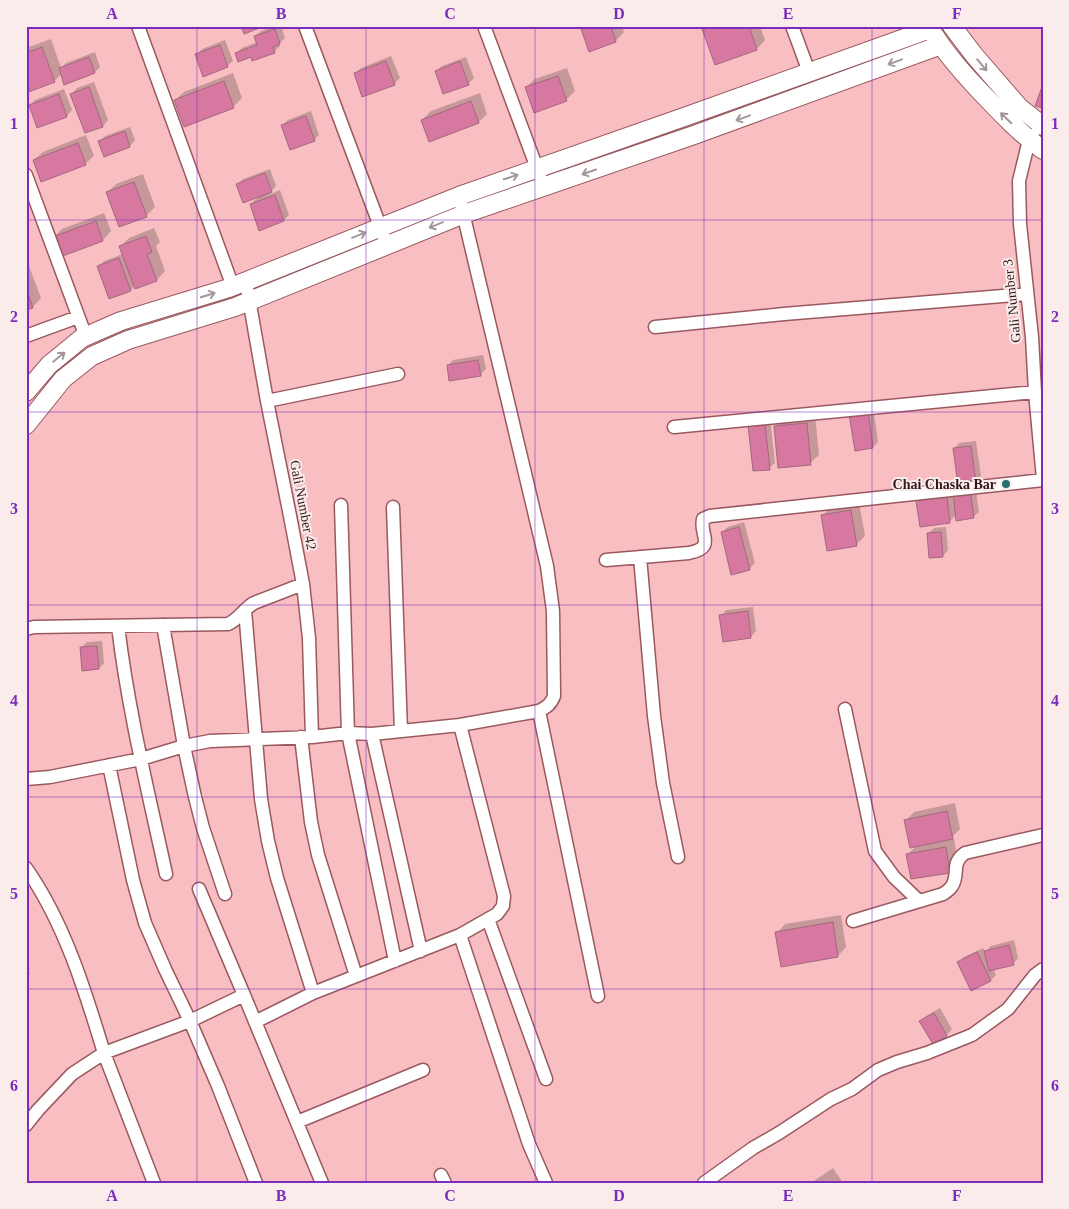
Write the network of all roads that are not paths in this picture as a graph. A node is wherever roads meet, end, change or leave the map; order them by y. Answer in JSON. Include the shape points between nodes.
{"nodes":[{"id":1,"x":138,"y":26,"type":"edge"},
{"id":2,"x":305,"y":26,"type":"edge"},
{"id":3,"x":484,"y":26,"type":"edge"},
{"id":4,"x":792,"y":26,"type":"edge"},
{"id":5,"x":952,"y":26,"type":"edge"},
{"id":6,"x":929,"y":27,"type":"edge"},
{"id":7,"x":941,"y":45,"type":"junction"},
{"id":8,"x":809,"y":72,"type":"junction"},
{"id":9,"x":1042,"y":126,"type":"edge"},
{"id":10,"x":1036,"y":145,"type":"edge"},
{"id":11,"x":538,"y":168,"type":"junction"},
{"id":12,"x":26,"y":175,"type":"edge"},
{"id":13,"x":544,"y":187,"type":"junction"},
{"id":14,"x":29,"y":192,"type":"edge"},
{"id":15,"x":459,"y":196,"type":"junction"},
{"id":16,"x":464,"y":214,"type":"junction"},
{"id":17,"x":380,"y":227,"type":"junction"},
{"id":18,"x":387,"y":245,"type":"junction"},
{"id":19,"x":239,"y":284,"type":"junction"},
{"id":20,"x":1027,"y":294,"type":"junction"},
{"id":21,"x":249,"y":302,"type":"junction"},
{"id":22,"x":78,"y":317,"type":"junction"},
{"id":23,"x":655,"y":327,"type":"dead end"},
{"id":24,"x":26,"y":336,"type":"edge"},
{"id":25,"x":86,"y":337,"type":"junction"},
{"id":26,"x":398,"y":374,"type":"dead end"},
{"id":27,"x":26,"y":392,"type":"edge"},
{"id":28,"x":1035,"y":392,"type":"junction"},
{"id":29,"x":267,"y":401,"type":"junction"},
{"id":30,"x":26,"y":424,"type":"edge"},
{"id":31,"x":674,"y":427,"type":"dead end"},
{"id":32,"x":1043,"y":479,"type":"edge"},
{"id":33,"x":341,"y":505,"type":"dead end"},
{"id":34,"x":393,"y":507,"type":"dead end"},
{"id":35,"x":640,"y":557,"type":"junction"},
{"id":36,"x":606,"y":560,"type":"dead end"},
{"id":37,"x":303,"y":584,"type":"junction"},
{"id":38,"x":245,"y":610,"type":"junction"},
{"id":39,"x":163,"y":625,"type":"junction"},
{"id":40,"x":118,"y":626,"type":"junction"},
{"id":41,"x":26,"y":629,"type":"edge"},
{"id":42,"x":845,"y":709,"type":"dead end"},
{"id":43,"x":539,"y":711,"type":"junction"},
{"id":44,"x":460,"y":725,"type":"junction"},
{"id":45,"x":401,"y":731,"type":"junction"},
{"id":46,"x":348,"y":733,"type":"junction"},
{"id":47,"x":372,"y":734,"type":"junction"},
{"id":48,"x":306,"y":737,"type":"junction"},
{"id":49,"x":256,"y":739,"type":"junction"},
{"id":50,"x":184,"y":746,"type":"junction"},
{"id":51,"x":141,"y":759,"type":"junction"},
{"id":52,"x":110,"y":765,"type":"junction"},
{"id":53,"x":26,"y":779,"type":"edge"},
{"id":54,"x":1043,"y":835,"type":"edge"},
{"id":55,"x":678,"y":857,"type":"dead end"},
{"id":56,"x":26,"y":868,"type":"edge"},
{"id":57,"x":166,"y":874,"type":"dead end"},
{"id":58,"x":199,"y":889,"type":"dead end"},
{"id":59,"x":225,"y":894,"type":"dead end"},
{"id":60,"x":919,"y":902,"type":"junction"},
{"id":61,"x":488,"y":919,"type":"junction"},
{"id":62,"x":853,"y":921,"type":"dead end"},
{"id":63,"x":460,"y":935,"type":"junction"},
{"id":64,"x":421,"y":951,"type":"junction"},
{"id":65,"x":395,"y":961,"type":"junction"},
{"id":66,"x":1043,"y":969,"type":"edge"},
{"id":67,"x":356,"y":976,"type":"junction"},
{"id":68,"x":313,"y":993,"type":"junction"},
{"id":69,"x":244,"y":995,"type":"junction"},
{"id":70,"x":598,"y":996,"type":"dead end"},
{"id":71,"x":190,"y":1021,"type":"junction"},
{"id":72,"x":255,"y":1022,"type":"junction"},
{"id":73,"x":104,"y":1053,"type":"junction"},
{"id":74,"x":423,"y":1070,"type":"dead end"},
{"id":75,"x":546,"y":1079,"type":"dead end"},
{"id":76,"x":297,"y":1122,"type":"junction"},
{"id":77,"x":26,"y":1125,"type":"edge"},
{"id":78,"x":154,"y":1183,"type":"edge"},
{"id":79,"x":256,"y":1183,"type":"edge"},
{"id":80,"x":322,"y":1183,"type":"edge"},
{"id":81,"x":546,"y":1183,"type":"edge"},
{"id":82,"x":704,"y":1183,"type":"edge"}],
"edges":[{"from":1,"to":19,"type":"street","name":"Gali Number 42"},
{"from":2,"to":17,"type":"street"},
{"from":3,"to":11,"type":"street"},
{"from":4,"to":8,"type":"street"},
{"from":5,"to":9,"type":"street","one_way":true,"via":[[1019,107]]},
{"from":6,"to":7,"type":"street"},
{"from":6,"to":8,"type":"street"},
{"from":10,"to":7,"type":"street","one_way":true,"via":[[1004,117]]},
{"from":7,"to":13,"type":"street","one_way":true},
{"from":8,"to":11,"type":"street"},
{"from":9,"to":10,"type":"street","name":"Gali Number 3"},
{"from":10,"to":20,"type":"street","name":"Gali Number 3","via":[[1020,181],[1020,224]]},
{"from":11,"to":13,"type":"street"},
{"from":15,"to":11,"type":"street","one_way":true},
{"from":12,"to":14,"type":"street"},
{"from":13,"to":16,"type":"street"},
{"from":14,"to":22,"type":"street"},
{"from":15,"to":16,"type":"street"},
{"from":15,"to":17,"type":"street"},
{"from":16,"to":18,"type":"street","one_way":true},
{"from":16,"to":43,"type":"street","via":[[547,566],[553,611],[554,696],[552,702]]},
{"from":17,"to":18,"type":"street"},
{"from":19,"to":17,"type":"street","one_way":true},
{"from":18,"to":21,"type":"street"},
{"from":19,"to":21,"type":"street","name":"Gali Number 42"},
{"from":25,"to":19,"type":"street","one_way":true,"via":[[121,321]]},
{"from":20,"to":23,"type":"street"},
{"from":20,"to":28,"type":"street","name":"Gali Number 3"},
{"from":21,"to":29,"type":"street","name":"Gali Number 42"},
{"from":21,"to":30,"type":"street","via":[[128,340],[92,356],[63,379]]},
{"from":22,"to":24,"type":"street"},
{"from":22,"to":25,"type":"street"},
{"from":27,"to":25,"type":"street","one_way":true,"via":[[49,365]]},
{"from":26,"to":29,"type":"street"},
{"from":28,"to":31,"type":"street"},
{"from":28,"to":32,"type":"street","name":"Gali Number 3"},
{"from":29,"to":37,"type":"street","name":"Gali Number 42"},
{"from":32,"to":35,"type":"street","via":[[710,516],[703,519],[706,539],[698,552]]},
{"from":33,"to":46,"type":"street"},
{"from":34,"to":45,"type":"street"},
{"from":35,"to":36,"type":"street"},
{"from":35,"to":55,"type":"street","via":[[654,716]]},
{"from":37,"to":38,"type":"street","via":[[254,603]]},
{"from":37,"to":48,"type":"street","name":"Gali Number 42","via":[[309,638]]},
{"from":38,"to":39,"type":"street","via":[[236,621],[228,624]]},
{"from":38,"to":49,"type":"street"},
{"from":39,"to":40,"type":"street"},
{"from":39,"to":50,"type":"street"},
{"from":40,"to":41,"type":"street"},
{"from":40,"to":51,"type":"street"},
{"from":42,"to":60,"type":"street","via":[[875,851]]},
{"from":43,"to":44,"type":"street"},
{"from":43,"to":70,"type":"street"},
{"from":44,"to":45,"type":"street"},
{"from":44,"to":61,"type":"street","via":[[504,896],[503,906]]},
{"from":45,"to":47,"type":"street"},
{"from":46,"to":47,"type":"street"},
{"from":46,"to":48,"type":"street"},
{"from":46,"to":65,"type":"street"},
{"from":47,"to":64,"type":"street"},
{"from":48,"to":49,"type":"street"},
{"from":48,"to":67,"type":"street","name":"Gali Number 42","via":[[310,822]]},
{"from":49,"to":50,"type":"street","via":[[210,740]]},
{"from":49,"to":68,"type":"street","via":[[268,841]]},
{"from":50,"to":51,"type":"street"},
{"from":50,"to":59,"type":"street","via":[[203,828]]},
{"from":51,"to":52,"type":"street"},
{"from":51,"to":57,"type":"street"},
{"from":52,"to":53,"type":"street"},
{"from":52,"to":71,"type":"street","via":[[145,924]]},
{"from":54,"to":60,"type":"street","via":[[965,853],[956,863],[952,886],[943,894]]},
{"from":56,"to":73,"type":"street","via":[[71,955]]},
{"from":58,"to":69,"type":"street"},
{"from":60,"to":62,"type":"street"},
{"from":61,"to":63,"type":"street"},
{"from":61,"to":75,"type":"street"},
{"from":63,"to":64,"type":"street"},
{"from":63,"to":81,"type":"street","via":[[529,1144]]},
{"from":64,"to":65,"type":"street"},
{"from":65,"to":67,"type":"street"},
{"from":66,"to":82,"type":"street","via":[[1008,1008],[972,1036],[878,1070],[753,1148]]},
{"from":67,"to":68,"type":"street"},
{"from":68,"to":72,"type":"street"},
{"from":69,"to":71,"type":"street"},
{"from":69,"to":72,"type":"street"},
{"from":71,"to":73,"type":"street"},
{"from":71,"to":79,"type":"street"},
{"from":72,"to":76,"type":"street"},
{"from":73,"to":77,"type":"street","via":[[72,1074]]},
{"from":73,"to":78,"type":"street"},
{"from":74,"to":76,"type":"street"},
{"from":76,"to":80,"type":"street"}]}
